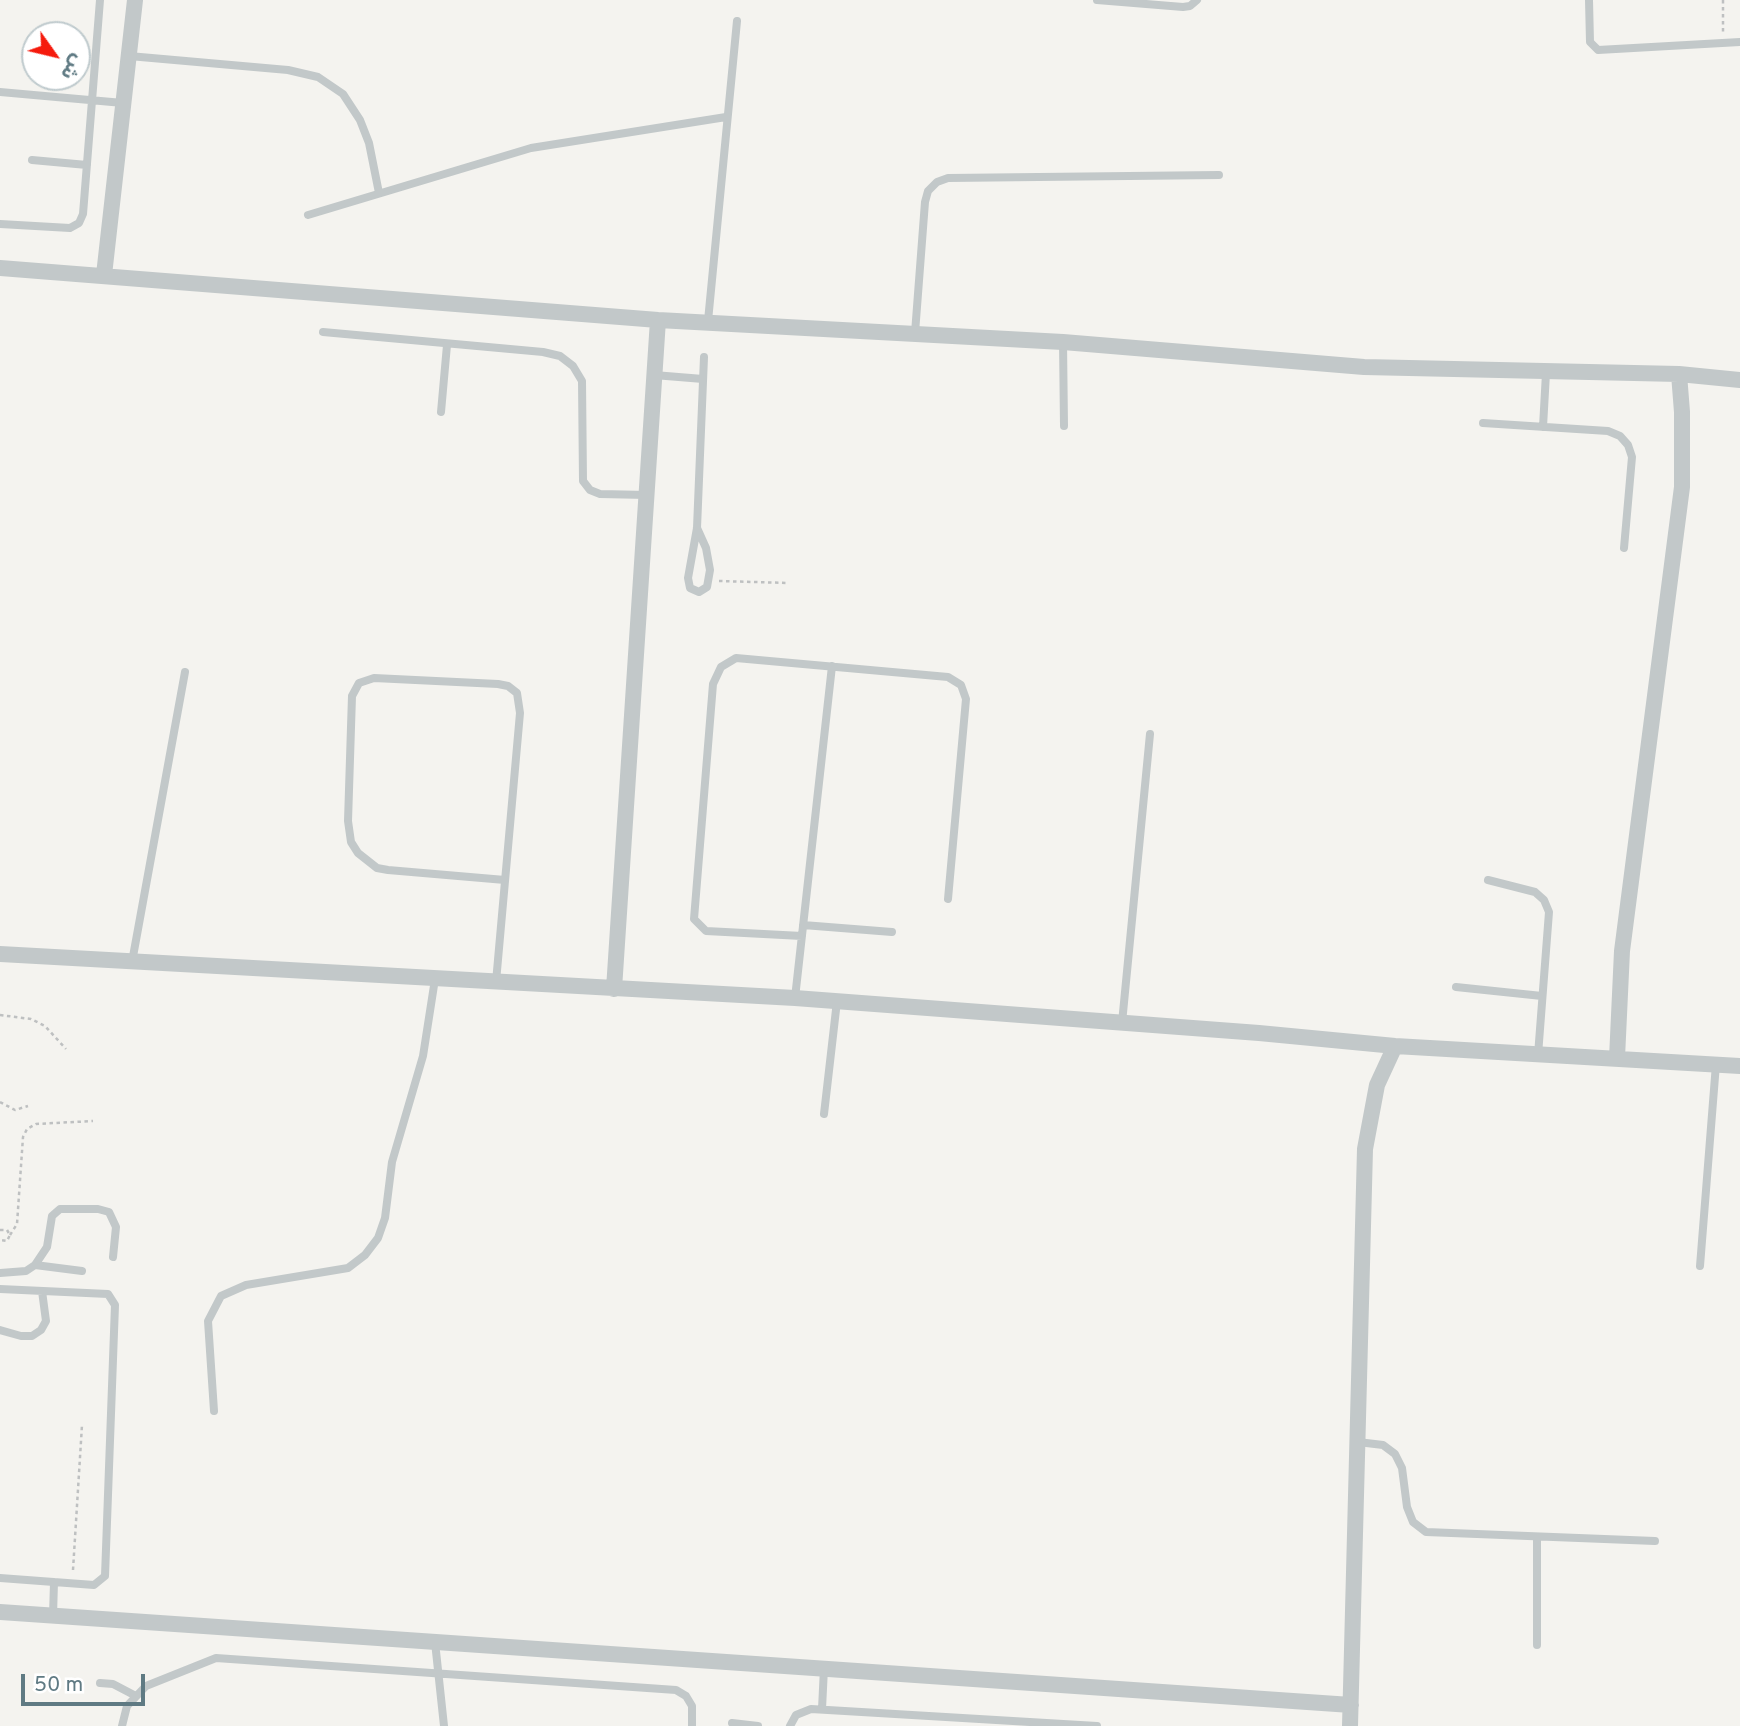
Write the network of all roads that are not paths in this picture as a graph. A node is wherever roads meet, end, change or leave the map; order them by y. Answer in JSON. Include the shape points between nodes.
{"nodes":[{"id":1,"x":100,"y":0,"type":"edge"},
{"id":2,"x":135,"y":0,"type":"edge"},
{"id":3,"x":1097,"y":0,"type":"edge"},
{"id":4,"x":1197,"y":0,"type":"edge"},
{"id":5,"x":1589,"y":0,"type":"edge"},
{"id":6,"x":737,"y":21,"type":"dead end"},
{"id":7,"x":1740,"y":42,"type":"edge"},
{"id":8,"x":129,"y":56,"type":"junction"},
{"id":9,"x":0,"y":92,"type":"edge"},
{"id":10,"x":93,"y":100,"type":"junction"},
{"id":11,"x":123,"y":103,"type":"junction"},
{"id":12,"x":726,"y":117,"type":"junction"},
{"id":13,"x":32,"y":160,"type":"dead end"},
{"id":14,"x":87,"y":165,"type":"junction"},
{"id":15,"x":1219,"y":175,"type":"dead end"},
{"id":16,"x":379,"y":193,"type":"junction"},
{"id":17,"x":308,"y":215,"type":"dead end"},
{"id":18,"x":0,"y":224,"type":"edge"},
{"id":19,"x":0,"y":268,"type":"edge"},
{"id":20,"x":104,"y":275,"type":"junction"},
{"id":21,"x":658,"y":320,"type":"junction"},
{"id":22,"x":708,"y":321,"type":"junction"},
{"id":23,"x":323,"y":332,"type":"dead end"},
{"id":24,"x":915,"y":333,"type":"junction"},
{"id":25,"x":1063,"y":342,"type":"junction"},
{"id":26,"x":447,"y":345,"type":"junction"},
{"id":27,"x":704,"y":356,"type":"dead end"},
{"id":28,"x":1546,"y":373,"type":"junction"},
{"id":29,"x":654,"y":374,"type":"junction"},
{"id":30,"x":1679,"y":374,"type":"junction"},
{"id":31,"x":703,"y":379,"type":"junction"},
{"id":32,"x":1740,"y":380,"type":"edge"},
{"id":33,"x":441,"y":412,"type":"dead end"},
{"id":34,"x":1483,"y":423,"type":"dead end"},
{"id":35,"x":1064,"y":426,"type":"dead end"},
{"id":36,"x":1543,"y":427,"type":"junction"},
{"id":37,"x":648,"y":495,"type":"junction"},
{"id":38,"x":697,"y":528,"type":"junction"},
{"id":39,"x":1624,"y":548,"type":"dead end"},
{"id":40,"x":832,"y":666,"type":"junction"},
{"id":41,"x":185,"y":672,"type":"dead end"},
{"id":42,"x":1150,"y":734,"type":"dead end"},
{"id":43,"x":505,"y":880,"type":"junction"},
{"id":44,"x":1488,"y":880,"type":"dead end"},
{"id":45,"x":948,"y":899,"type":"dead end"},
{"id":46,"x":803,"y":925,"type":"junction"},
{"id":47,"x":892,"y":932,"type":"dead end"},
{"id":48,"x":802,"y":936,"type":"junction"},
{"id":49,"x":0,"y":954,"type":"edge"},
{"id":50,"x":132,"y":962,"type":"junction"},
{"id":51,"x":435,"y":979,"type":"junction"},
{"id":52,"x":496,"y":982,"type":"junction"},
{"id":53,"x":1456,"y":987,"type":"dead end"},
{"id":54,"x":614,"y":989,"type":"junction"},
{"id":55,"x":1542,"y":996,"type":"junction"},
{"id":56,"x":794,"y":998,"type":"junction"},
{"id":57,"x":837,"y":1002,"type":"junction"},
{"id":58,"x":1122,"y":1023,"type":"junction"},
{"id":59,"x":1395,"y":1046,"type":"junction"},
{"id":60,"x":1538,"y":1055,"type":"junction"},
{"id":61,"x":1617,"y":1058,"type":"junction"},
{"id":62,"x":1716,"y":1064,"type":"junction"},
{"id":63,"x":1740,"y":1066,"type":"edge"},
{"id":64,"x":824,"y":1114,"type":"dead end"},
{"id":65,"x":113,"y":1257,"type":"dead end"},
{"id":66,"x":35,"y":1265,"type":"junction"},
{"id":67,"x":1700,"y":1266,"type":"dead end"},
{"id":68,"x":82,"y":1271,"type":"dead end"},
{"id":69,"x":0,"y":1273,"type":"edge"},
{"id":70,"x":0,"y":1289,"type":"edge"},
{"id":71,"x":43,"y":1291,"type":"junction"},
{"id":72,"x":0,"y":1331,"type":"edge"},
{"id":73,"x":214,"y":1412,"type":"dead end"},
{"id":74,"x":1358,"y":1442,"type":"junction"},
{"id":75,"x":1537,"y":1538,"type":"junction"},
{"id":76,"x":1655,"y":1541,"type":"dead end"},
{"id":77,"x":0,"y":1578,"type":"edge"},
{"id":78,"x":54,"y":1582,"type":"junction"},
{"id":79,"x":0,"y":1612,"type":"edge"},
{"id":80,"x":52,"y":1616,"type":"junction"},
{"id":81,"x":435,"y":1641,"type":"junction"},
{"id":82,"x":1536,"y":1645,"type":"dead end"},
{"id":83,"x":824,"y":1668,"type":"junction"},
{"id":84,"x":439,"y":1675,"type":"junction"},
{"id":85,"x":100,"y":1683,"type":"dead end"},
{"id":86,"x":134,"y":1695,"type":"junction"},
{"id":87,"x":1351,"y":1705,"type":"junction"},
{"id":88,"x":822,"y":1709,"type":"junction"},
{"id":89,"x":732,"y":1723,"type":"dead end"},
{"id":90,"x":122,"y":1726,"type":"edge"},
{"id":91,"x":444,"y":1726,"type":"edge"},
{"id":92,"x":692,"y":1726,"type":"edge"},
{"id":93,"x":758,"y":1726,"type":"edge"},
{"id":94,"x":790,"y":1726,"type":"edge"},
{"id":95,"x":1097,"y":1726,"type":"edge"},
{"id":96,"x":1350,"y":1726,"type":"edge"}],
"edges":[{"from":1,"to":10,"type":"lane"},
{"from":2,"to":8,"type":"street"},
{"from":3,"to":4,"type":"lane","via":[[1182,7]]},
{"from":5,"to":7,"type":"lane","via":[[1590,42],[1598,50]]},
{"from":6,"to":12,"type":"lane"},
{"from":8,"to":11,"type":"street"},
{"from":8,"to":16,"type":"lane","via":[[318,76],[343,94],[360,120],[373,156]]},
{"from":9,"to":10,"type":"lane"},
{"from":10,"to":11,"type":"lane"},
{"from":10,"to":14,"type":"lane"},
{"from":11,"to":20,"type":"street"},
{"from":12,"to":16,"type":"lane","via":[[531,148]]},
{"from":12,"to":22,"type":"lane"},
{"from":13,"to":14,"type":"lane"},
{"from":14,"to":18,"type":"lane","via":[[79,223],[59,229]]},
{"from":15,"to":24,"type":"lane","via":[[948,178],[937,182],[925,202]]},
{"from":16,"to":17,"type":"lane"},
{"from":19,"to":20,"type":"street"},
{"from":20,"to":21,"type":"street"},
{"from":21,"to":22,"type":"street"},
{"from":21,"to":29,"type":"street"},
{"from":22,"to":24,"type":"street"},
{"from":23,"to":26,"type":"lane"},
{"from":24,"to":25,"type":"street"},
{"from":25,"to":28,"type":"street","via":[[1364,367]]},
{"from":25,"to":35,"type":"lane"},
{"from":26,"to":33,"type":"lane"},
{"from":26,"to":37,"type":"lane","via":[[560,356],[582,381],[583,481],[600,494]]},
{"from":27,"to":31,"type":"lane"},
{"from":28,"to":30,"type":"street"},
{"from":28,"to":36,"type":"lane"},
{"from":29,"to":31,"type":"lane"},
{"from":29,"to":37,"type":"street"},
{"from":30,"to":32,"type":"street"},
{"from":30,"to":61,"type":"street","via":[[1682,487],[1622,951]]},
{"from":31,"to":38,"type":"lane"},
{"from":34,"to":36,"type":"lane"},
{"from":36,"to":39,"type":"lane","via":[[1608,432],[1628,445],[1632,470]]},
{"from":37,"to":54,"type":"street"},
{"from":38,"to":38,"type":"lane","via":[[709,559],[708,581],[699,592],[688,583]]},
{"from":40,"to":45,"type":"lane","via":[[948,677],[965,692]]},
{"from":40,"to":46,"type":"lane"},
{"from":40,"to":48,"type":"lane","via":[[736,659],[721,667],[713,684],[694,919],[706,931]]},
{"from":41,"to":50,"type":"lane"},
{"from":42,"to":58,"type":"lane"},
{"from":43,"to":43,"type":"lane","via":[[520,713],[517,693],[498,684],[374,678],[359,683],[352,696],[348,821],[358,853],[377,868]]},
{"from":43,"to":52,"type":"lane"},
{"from":44,"to":55,"type":"lane","via":[[1535,892],[1544,900],[1549,912]]},
{"from":46,"to":47,"type":"lane"},
{"from":46,"to":48,"type":"lane"},
{"from":48,"to":56,"type":"lane"},
{"from":49,"to":50,"type":"street"},
{"from":50,"to":51,"type":"street"},
{"from":51,"to":52,"type":"street"},
{"from":51,"to":73,"type":"lane","via":[[423,1056],[392,1162],[378,1238],[348,1268],[246,1284],[221,1296],[208,1321]]},
{"from":52,"to":54,"type":"street"},
{"from":53,"to":55,"type":"lane"},
{"from":54,"to":56,"type":"street"},
{"from":55,"to":60,"type":"lane"},
{"from":56,"to":57,"type":"street"},
{"from":57,"to":58,"type":"street"},
{"from":57,"to":64,"type":"lane"},
{"from":58,"to":59,"type":"street"},
{"from":59,"to":60,"type":"street"},
{"from":59,"to":74,"type":"street","via":[[1377,1085],[1365,1149]]},
{"from":60,"to":61,"type":"street"},
{"from":61,"to":62,"type":"street"},
{"from":62,"to":63,"type":"street"},
{"from":62,"to":67,"type":"lane"},
{"from":65,"to":66,"type":"lane","via":[[115,1222],[109,1212],[60,1209],[52,1216],[47,1247]]},
{"from":66,"to":68,"type":"lane"},
{"from":66,"to":69,"type":"lane","via":[[26,1271]]},
{"from":70,"to":71,"type":"lane"},
{"from":71,"to":72,"type":"lane","via":[[46,1321],[41,1331],[21,1336]]},
{"from":71,"to":78,"type":"lane","via":[[108,1294],[116,1305],[107,1569],[101,1582],[94,1585]]},
{"from":74,"to":75,"type":"lane","via":[[1383,1445],[1395,1454],[1402,1468],[1407,1507],[1413,1522],[1426,1532]]},
{"from":74,"to":87,"type":"street"},
{"from":75,"to":76,"type":"lane"},
{"from":75,"to":82,"type":"lane"},
{"from":77,"to":78,"type":"lane"},
{"from":78,"to":80,"type":"lane"},
{"from":79,"to":80,"type":"street"},
{"from":80,"to":81,"type":"street"},
{"from":81,"to":83,"type":"street"},
{"from":81,"to":84,"type":"lane"},
{"from":83,"to":87,"type":"street"},
{"from":83,"to":88,"type":"lane"},
{"from":84,"to":86,"type":"lane","via":[[216,1658]]},
{"from":84,"to":91,"type":"lane"},
{"from":84,"to":92,"type":"lane","via":[[676,1690],[692,1706]]},
{"from":85,"to":86,"type":"lane"},
{"from":86,"to":90,"type":"lane"},
{"from":87,"to":96,"type":"street"},
{"from":88,"to":94,"type":"lane","via":[[803,1711]]},
{"from":88,"to":95,"type":"lane"},
{"from":89,"to":93,"type":"lane"}]}
